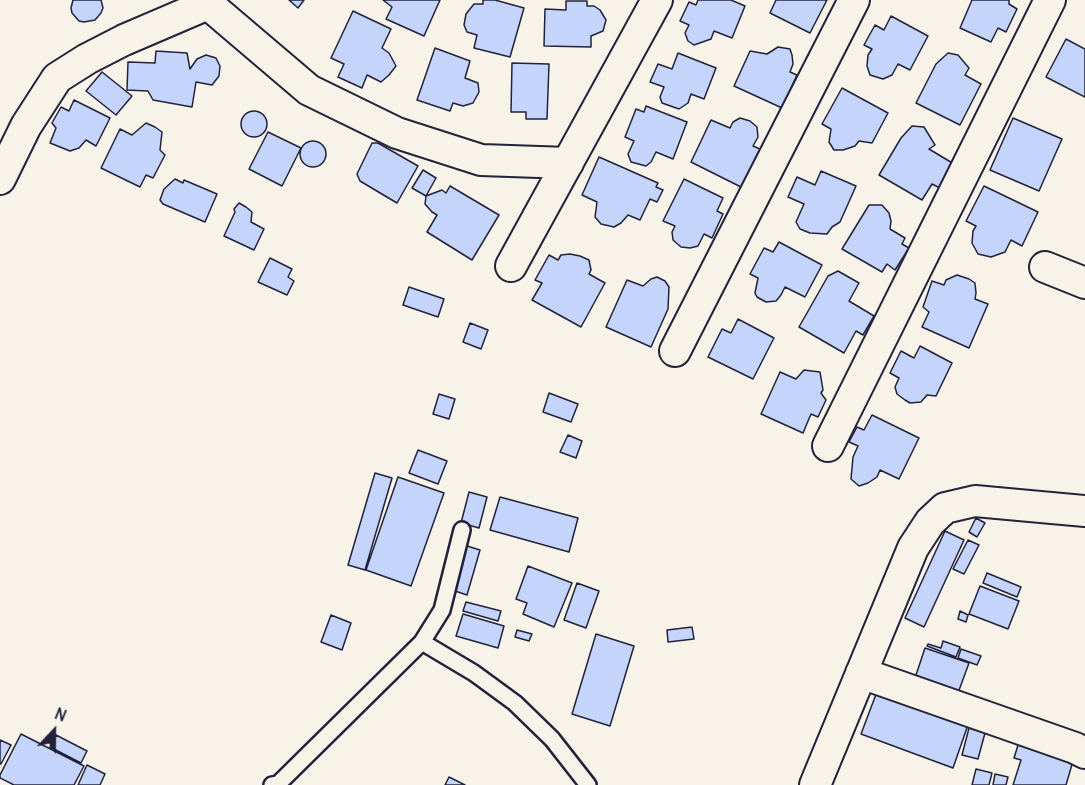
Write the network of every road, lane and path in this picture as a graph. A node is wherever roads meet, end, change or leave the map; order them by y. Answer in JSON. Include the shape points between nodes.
{"nodes":[{"id":1,"x":657,"y":0,"type":"edge"},
{"id":2,"x":855,"y":0,"type":"edge"},
{"id":3,"x":1050,"y":0,"type":"edge"},
{"id":4,"x":208,"y":2,"type":"edge"},
{"id":5,"x":568,"y":163,"type":"junction"},
{"id":6,"x":0,"y":178,"type":"edge"},
{"id":7,"x":511,"y":266,"type":"dead end"},
{"id":8,"x":1045,"y":267,"type":"dead end"},
{"id":9,"x":1085,"y":283,"type":"edge"},
{"id":10,"x":675,"y":351,"type":"dead end"},
{"id":11,"x":828,"y":446,"type":"dead end"},
{"id":12,"x":1085,"y":511,"type":"edge"},
{"id":13,"x":462,"y":530,"type":"dead end"},
{"id":14,"x":422,"y":642,"type":"junction"},
{"id":15,"x":861,"y":674,"type":"junction"},
{"id":16,"x":1085,"y":753,"type":"edge"},
{"id":17,"x":276,"y":785,"type":"edge"},
{"id":18,"x":588,"y":785,"type":"edge"},
{"id":19,"x":815,"y":785,"type":"edge"}],
"edges":[{"from":1,"to":5,"type":"street"},
{"from":2,"to":10,"type":"street"},
{"from":3,"to":11,"type":"street"},
{"from":4,"to":5,"type":"street","via":[[309,90],[397,133],[481,160]]},
{"from":4,"to":6,"type":"street","via":[[124,40],[57,78],[26,126]]},
{"from":5,"to":7,"type":"street"},
{"from":8,"to":9,"type":"street"},
{"from":12,"to":15,"type":"street","via":[[975,501],[945,508],[913,548]]},
{"from":13,"to":14,"type":"lane","via":[[442,610]]},
{"from":14,"to":17,"type":"lane"},
{"from":14,"to":18,"type":"lane","via":[[515,703],[552,739]]},
{"from":15,"to":16,"type":"street"},
{"from":15,"to":19,"type":"street"}]}
